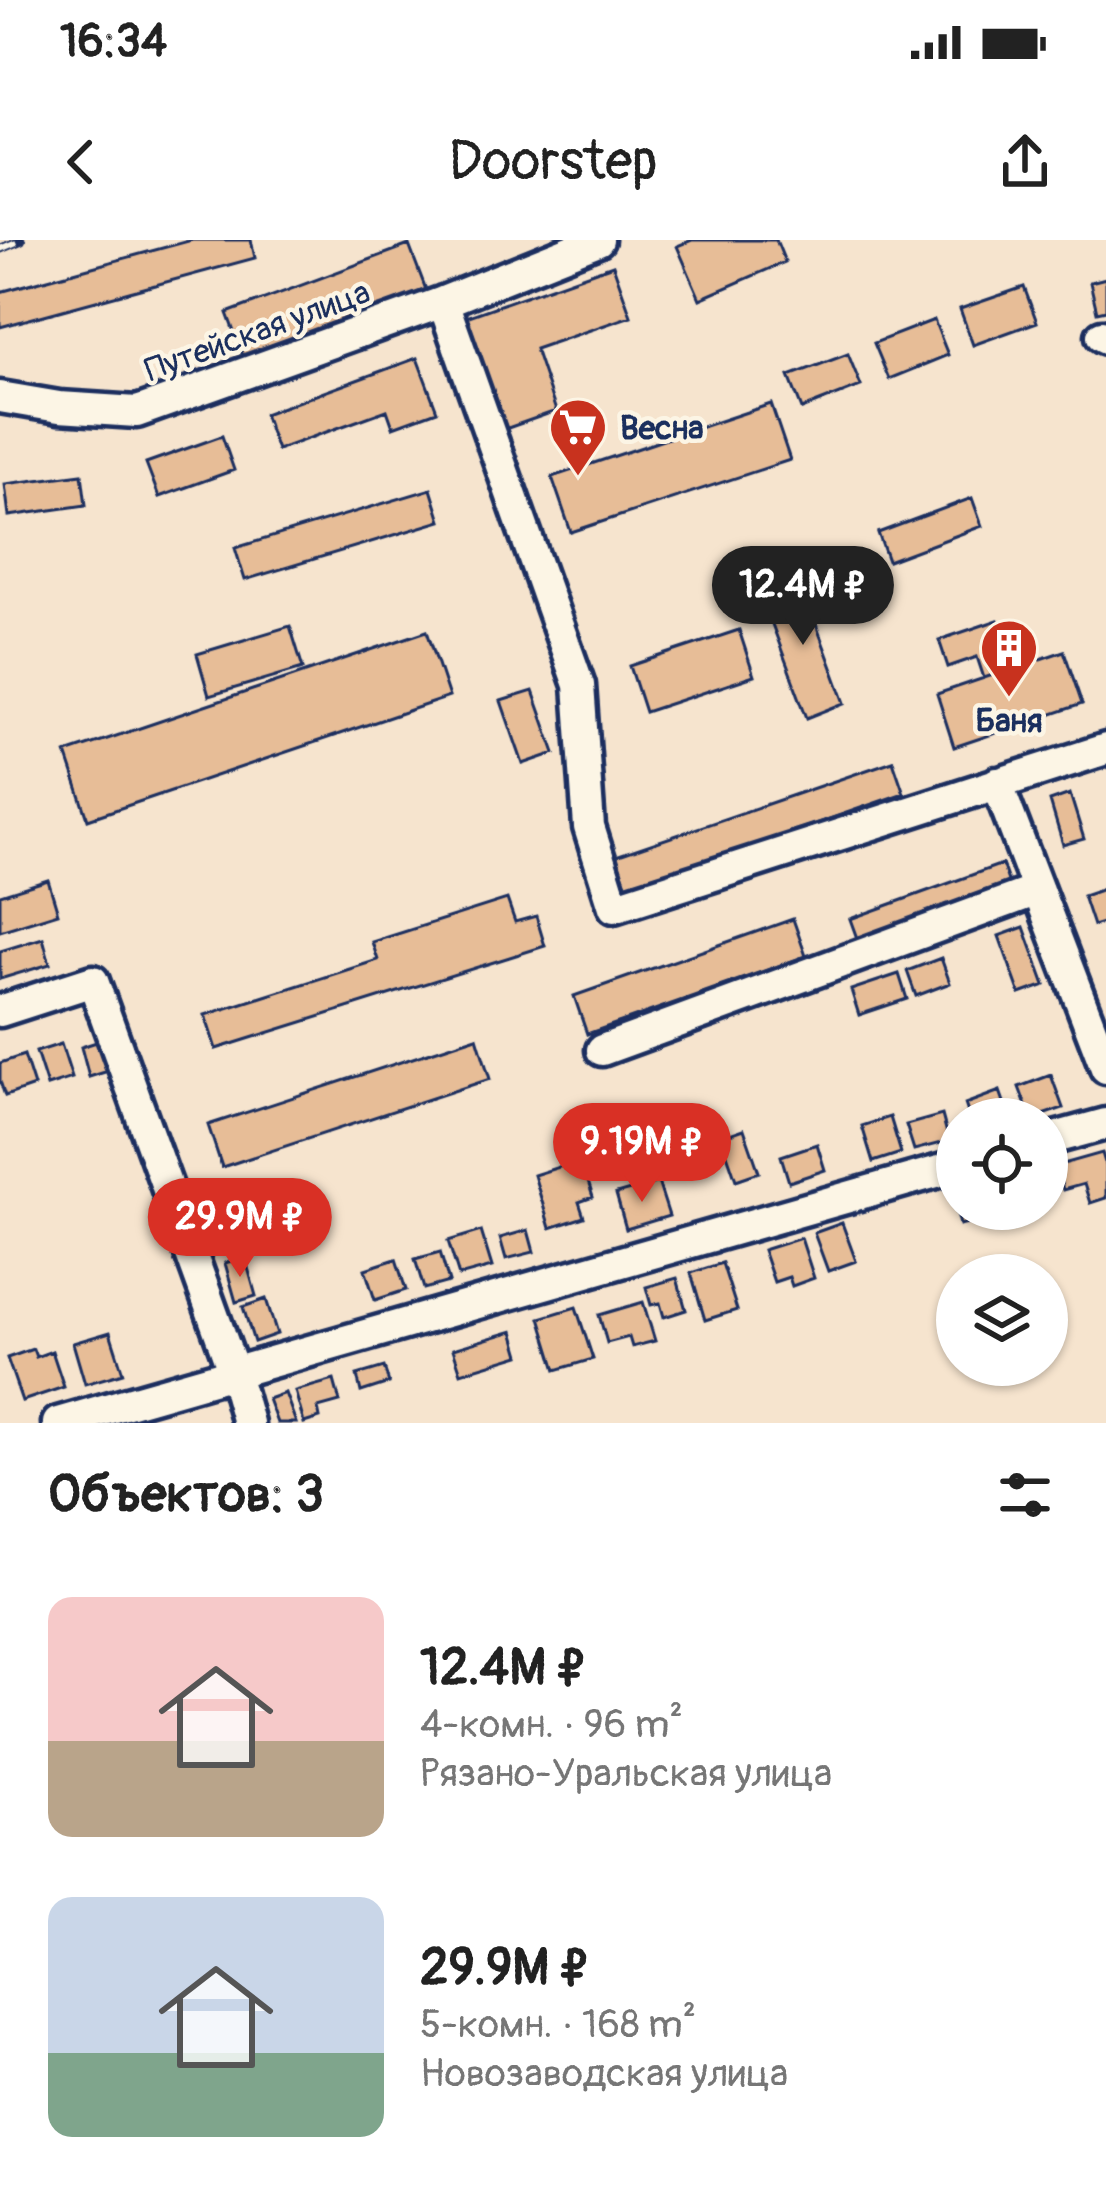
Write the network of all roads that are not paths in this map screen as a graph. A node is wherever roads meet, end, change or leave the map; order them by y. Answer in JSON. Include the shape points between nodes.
{"nodes":[{"id":1,"x":598,"y":240,"type":"edge"},
{"id":2,"x":443,"y":302,"type":"junction"},
{"id":3,"x":0,"y":397,"type":"edge"},
{"id":4,"x":1106,"y":749,"type":"edge"},
{"id":5,"x":997,"y":783,"type":"junction"},
{"id":6,"x":1038,"y":890,"type":"junction"},
{"id":7,"x":0,"y":1011,"type":"edge"},
{"id":8,"x":602,"y":1050,"type":"dead end"},
{"id":9,"x":1106,"y":1068,"type":"edge"},
{"id":10,"x":1106,"y":1124,"type":"edge"},
{"id":11,"x":1068,"y":1134,"type":"edge"},
{"id":12,"x":936,"y":1172,"type":"edge"},
{"id":13,"x":234,"y":1373,"type":"junction"},
{"id":14,"x":58,"y":1423,"type":"edge"},
{"id":15,"x":248,"y":1423,"type":"edge"}],
"edges":[{"from":1,"to":2,"type":"street","name":"Путейская улица"},
{"from":2,"to":3,"type":"street","name":"Путейская улица","via":[[137,412]]},
{"from":2,"to":5,"type":"street","via":[[579,685],[589,827],[614,907]]},
{"from":4,"to":5,"type":"street"},
{"from":5,"to":6,"type":"street"},
{"from":6,"to":8,"type":"street"},
{"from":6,"to":9,"type":"street"},
{"from":7,"to":13,"type":"street","via":[[93,981]]},
{"from":10,"to":11,"type":"street"},
{"from":12,"to":13,"type":"street"},
{"from":13,"to":14,"type":"street"},
{"from":13,"to":15,"type":"street"}]}
